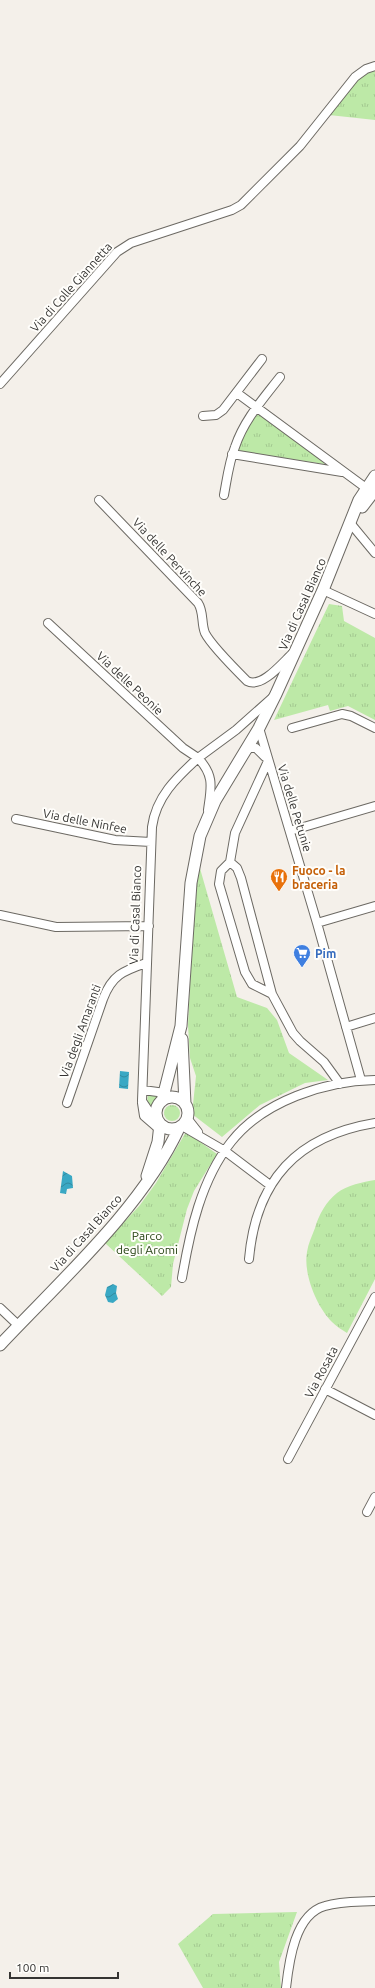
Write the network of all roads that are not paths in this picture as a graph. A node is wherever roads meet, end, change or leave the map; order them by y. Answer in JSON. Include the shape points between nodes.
{"nodes":[{"id":1,"x":375,"y":66,"type":"edge"},
{"id":2,"x":262,"y":359,"type":"dead end"},
{"id":3,"x":280,"y":377,"type":"dead end"},
{"id":4,"x":0,"y":384,"type":"edge"},
{"id":5,"x":237,"y":393,"type":"junction"},
{"id":6,"x":256,"y":408,"type":"junction"},
{"id":7,"x":203,"y":416,"type":"dead end"},
{"id":8,"x":232,"y":454,"type":"junction"},
{"id":9,"x":343,"y":472,"type":"junction"},
{"id":10,"x":375,"y":476,"type":"edge"},
{"id":11,"x":370,"y":489,"type":"edge"},
{"id":12,"x":224,"y":495,"type":"dead end"},
{"id":13,"x":99,"y":500,"type":"dead end"},
{"id":14,"x":351,"y":524,"type":"junction"},
{"id":15,"x":375,"y":553,"type":"edge"},
{"id":16,"x":323,"y":590,"type":"junction"},
{"id":17,"x":375,"y":614,"type":"edge"},
{"id":18,"x":48,"y":623,"type":"dead end"},
{"id":19,"x":297,"y":649,"type":"junction"},
{"id":20,"x":276,"y":694,"type":"junction"},
{"id":21,"x":259,"y":728,"type":"junction"},
{"id":22,"x":292,"y":728,"type":"dead end"},
{"id":23,"x":375,"y":728,"type":"edge"},
{"id":24,"x":243,"y":752,"type":"junction"},
{"id":25,"x":198,"y":758,"type":"junction"},
{"id":26,"x":268,"y":761,"type":"junction"},
{"id":27,"x":375,"y":806,"type":"edge"},
{"id":28,"x":207,"y":818,"type":"junction"},
{"id":29,"x":16,"y":819,"type":"dead end"},
{"id":30,"x":290,"y":831,"type":"junction"},
{"id":31,"x":151,"y":842,"type":"junction"},
{"id":32,"x":230,"y":862,"type":"junction"},
{"id":33,"x":375,"y":906,"type":"edge"},
{"id":34,"x":0,"y":915,"type":"edge"},
{"id":35,"x":317,"y":923,"type":"junction"},
{"id":36,"x":149,"y":926,"type":"junction"},
{"id":37,"x":146,"y":963,"type":"junction"},
{"id":38,"x":272,"y":994,"type":"junction"},
{"id":39,"x":375,"y":1018,"type":"edge"},
{"id":40,"x":181,"y":1026,"type":"junction"},
{"id":41,"x":346,"y":1027,"type":"junction"},
{"id":42,"x":361,"y":1080,"type":"junction"},
{"id":43,"x":375,"y":1080,"type":"edge"},
{"id":44,"x":340,"y":1084,"type":"junction"},
{"id":45,"x":143,"y":1090,"type":"junction"},
{"id":46,"x":163,"y":1097,"type":"junction"},
{"id":47,"x":67,"y":1103,"type":"dead end"},
{"id":48,"x":185,"y":1104,"type":"junction"},
{"id":49,"x":375,"y":1123,"type":"edge"},
{"id":50,"x":159,"y":1124,"type":"junction"},
{"id":51,"x":182,"y":1124,"type":"junction"},
{"id":52,"x":225,"y":1151,"type":"junction"},
{"id":53,"x":270,"y":1185,"type":"junction"},
{"id":54,"x":143,"y":1186,"type":"junction"},
{"id":55,"x":249,"y":1259,"type":"dead end"},
{"id":56,"x":182,"y":1278,"type":"dead end"},
{"id":57,"x":375,"y":1297,"type":"edge"},
{"id":58,"x":373,"y":1307,"type":"edge"},
{"id":59,"x":0,"y":1308,"type":"edge"},
{"id":60,"x":18,"y":1325,"type":"junction"},
{"id":61,"x":0,"y":1345,"type":"edge"},
{"id":62,"x":325,"y":1390,"type":"junction"},
{"id":63,"x":375,"y":1415,"type":"edge"},
{"id":64,"x":288,"y":1458,"type":"dead end"},
{"id":65,"x":375,"y":1497,"type":"edge"},
{"id":66,"x":367,"y":1512,"type":"dead end"},
{"id":67,"x":375,"y":1901,"type":"edge"},
{"id":68,"x":286,"y":1988,"type":"edge"}],
"edges":[{"from":1,"to":4,"type":"street","name":"Via di Colle Giannetta","via":[[355,77],[300,146],[241,205],[131,243],[117,252]]},
{"from":2,"to":5,"type":"street"},
{"from":3,"to":6,"type":"street"},
{"from":5,"to":6,"type":"street"},
{"from":5,"to":7,"type":"street","via":[[221,412]]},
{"from":6,"to":8,"type":"street","via":[[242,430]]},
{"from":6,"to":9,"type":"street"},
{"from":8,"to":9,"type":"street"},
{"from":8,"to":12,"type":"street"},
{"from":9,"to":11,"type":"street"},
{"from":10,"to":11,"type":"main road","name":"Via di Casal Bianco"},
{"from":11,"to":14,"type":"main road","name":"Via di Casal Bianco"},
{"from":13,"to":19,"type":"street","name":"Via delle Pervinche","via":[[198,603],[202,610],[207,636],[247,681],[254,684],[261,681]]},
{"from":14,"to":15,"type":"street"},
{"from":14,"to":16,"type":"main road","name":"Via di Casal Bianco"},
{"from":16,"to":17,"type":"street"},
{"from":16,"to":19,"type":"main road","name":"Via di Casal Bianco"},
{"from":18,"to":25,"type":"street","name":"Via delle Peonie","via":[[183,748]]},
{"from":19,"to":20,"type":"main road","name":"Via di Casal Bianco"},
{"from":20,"to":21,"type":"main road","name":"Via di Casal Bianco"},
{"from":20,"to":25,"type":"street","name":"Via di Casal Bianco","via":[[236,730]]},
{"from":21,"to":24,"type":"main road","name":"Via di Casal Bianco"},
{"from":21,"to":26,"type":"street","name":"Via delle Petunie"},
{"from":22,"to":23,"type":"street","via":[[342,714]]},
{"from":24,"to":26,"type":"street","via":[[256,748]]},
{"from":24,"to":28,"type":"main road","name":"Via di Casal Bianco"},
{"from":25,"to":28,"type":"street","name":"Via di Casal Bianco","via":[[208,770],[211,780]]},
{"from":25,"to":31,"type":"street","name":"Via di Casal Bianco","via":[[164,793],[154,817]]},
{"from":26,"to":30,"type":"street","name":"Via delle Petunie"},
{"from":26,"to":32,"type":"street","via":[[235,832]]},
{"from":27,"to":30,"type":"street"},
{"from":28,"to":40,"type":"main road","name":"Via di Casal Bianco","via":[[192,872]]},
{"from":29,"to":31,"type":"street","name":"Via delle Ninfee","via":[[115,840]]},
{"from":30,"to":35,"type":"street","name":"Via delle Petunie"},
{"from":31,"to":36,"type":"street","name":"Via di Casal Bianco"},
{"from":32,"to":38,"type":"street","via":[[237,868],[241,878]]},
{"from":32,"to":38,"type":"street","via":[[220,871],[219,880],[245,972],[252,984]]},
{"from":33,"to":35,"type":"street"},
{"from":34,"to":36,"type":"street","via":[[56,927]]},
{"from":35,"to":41,"type":"street","name":"Via delle Petunie"},
{"from":36,"to":37,"type":"street","name":"Via di Casal Bianco"},
{"from":37,"to":45,"type":"street","name":"Via di Casal Bianco"},
{"from":37,"to":47,"type":"street","name":"Via degli Amaranti","via":[[120,973],[110,984]]},
{"from":38,"to":44,"type":"street","via":[[297,1038],[319,1057]]},
{"from":39,"to":41,"type":"street"},
{"from":40,"to":46,"type":"main road","name":"Via di Casal Bianco"},
{"from":40,"to":48,"type":"main road"},
{"from":41,"to":42,"type":"street","name":"Via delle Petunie"},
{"from":42,"to":43,"type":"street"},
{"from":42,"to":44,"type":"street"},
{"from":44,"to":52,"type":"street","via":[[298,1096],[264,1113],[241,1131]]},
{"from":45,"to":46,"type":"street"},
{"from":45,"to":50,"type":"street","name":"Via di Casal Bianco","via":[[142,1100]]},
{"from":46,"to":48,"type":"main road","via":[[174,1097]]},
{"from":46,"to":50,"type":"main road","via":[[157,1108]]},
{"from":48,"to":51,"type":"main road","via":[[187,1108]]},
{"from":49,"to":53,"type":"street","via":[[341,1130],[314,1143],[293,1159]]},
{"from":50,"to":51,"type":"main road","via":[[171,1129]]},
{"from":50,"to":54,"type":"main road","via":[[158,1142]]},
{"from":51,"to":52,"type":"street"},
{"from":51,"to":54,"type":"main road","name":"Via di Casal Bianco"},
{"from":52,"to":53,"type":"street"},
{"from":52,"to":56,"type":"street","via":[[199,1205],[190,1234]]},
{"from":53,"to":55,"type":"street","via":[[255,1220]]},
{"from":54,"to":60,"type":"main road","name":"Via di Casal Bianco","via":[[113,1226]]},
{"from":57,"to":58,"type":"street","name":"Via Rosata"},
{"from":58,"to":62,"type":"street","name":"Via Rosata"},
{"from":59,"to":60,"type":"street"},
{"from":60,"to":61,"type":"main road","name":"Via di Casal Bianco"},
{"from":62,"to":63,"type":"street"},
{"from":62,"to":64,"type":"street","name":"Via Rosata"},
{"from":65,"to":66,"type":"street"},
{"from":67,"to":68,"type":"street","via":[[324,1906],[304,1920],[294,1943]]}]}
